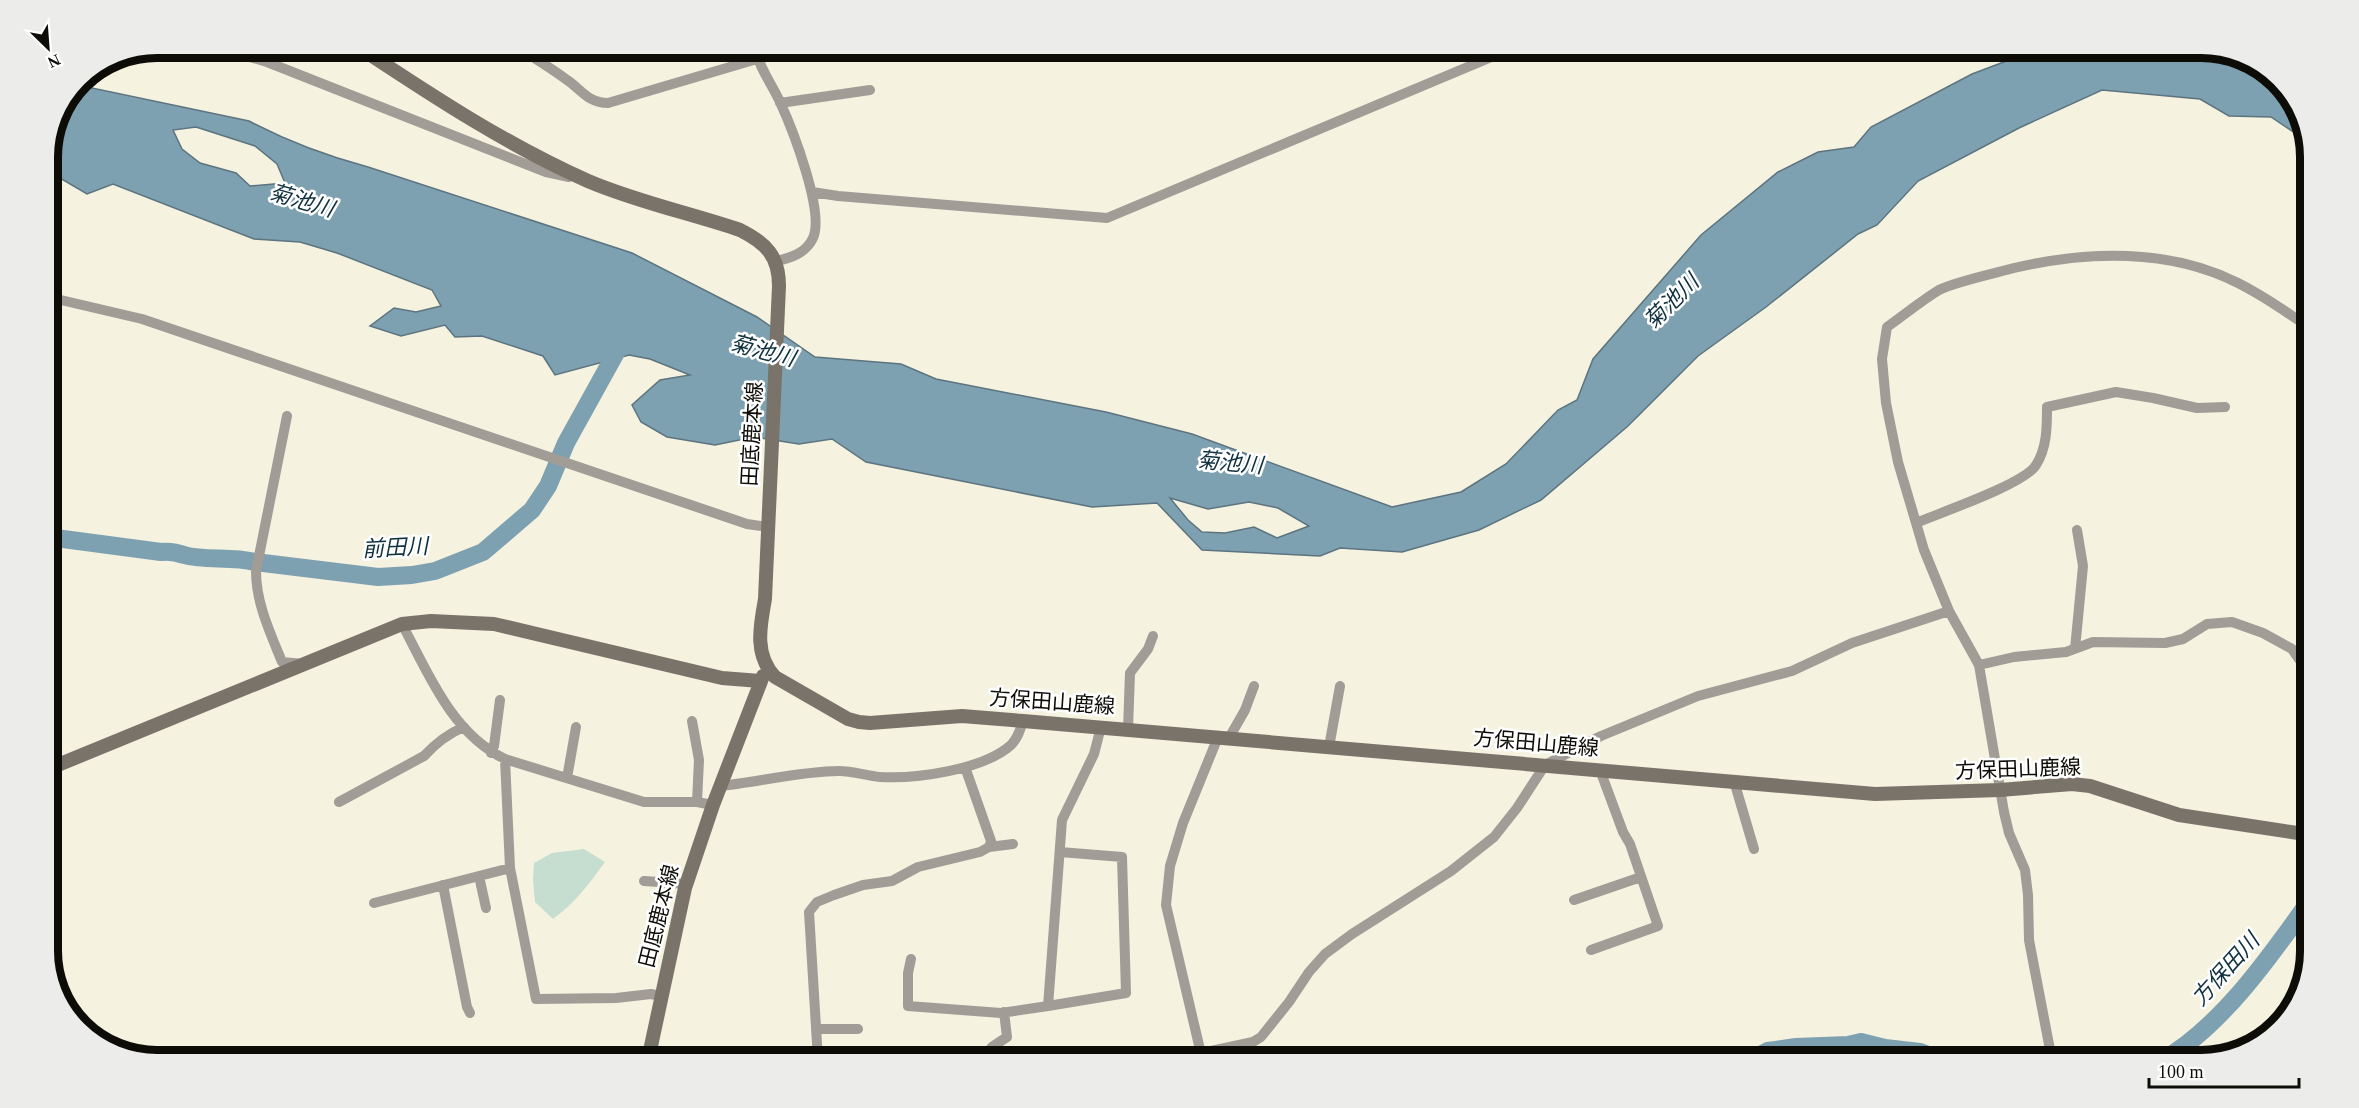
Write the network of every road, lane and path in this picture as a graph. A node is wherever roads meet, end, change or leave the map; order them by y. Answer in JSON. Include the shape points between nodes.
{"nodes":[{"id":1,"x":254,"y":58,"type":"edge"},
{"id":2,"x":375,"y":58,"type":"edge"},
{"id":3,"x":534,"y":58,"type":"edge"},
{"id":4,"x":741,"y":58,"type":"edge"},
{"id":5,"x":758,"y":58,"type":"edge"},
{"id":6,"x":1489,"y":58,"type":"edge"},
{"id":7,"x":870,"y":90,"type":"dead end"},
{"id":8,"x":780,"y":103,"type":"junction"},
{"id":9,"x":590,"y":182,"type":"junction"},
{"id":10,"x":812,"y":192,"type":"junction"},
{"id":11,"x":776,"y":261,"type":"junction"},
{"id":12,"x":59,"y":300,"type":"edge"},
{"id":13,"x":2300,"y":321,"type":"edge"},
{"id":14,"x":2225,"y":407,"type":"dead end"},
{"id":15,"x":286,"y":416,"type":"dead end"},
{"id":16,"x":1916,"y":523,"type":"junction"},
{"id":17,"x":768,"y":526,"type":"junction"},
{"id":18,"x":2078,"y":530,"type":"dead end"},
{"id":19,"x":1949,"y":611,"type":"junction"},
{"id":20,"x":402,"y":624,"type":"junction"},
{"id":21,"x":1153,"y":636,"type":"dead end"},
{"id":22,"x":2075,"y":649,"type":"junction"},
{"id":23,"x":2300,"y":660,"type":"edge"},
{"id":24,"x":304,"y":664,"type":"junction"},
{"id":25,"x":1978,"y":665,"type":"junction"},
{"id":26,"x":767,"y":669,"type":"junction"},
{"id":27,"x":760,"y":681,"type":"junction"},
{"id":28,"x":1254,"y":686,"type":"dead end"},
{"id":29,"x":1340,"y":686,"type":"dead end"},
{"id":30,"x":500,"y":700,"type":"dead end"},
{"id":31,"x":692,"y":721,"type":"dead end"},
{"id":32,"x":1023,"y":721,"type":"junction"},
{"id":33,"x":464,"y":727,"type":"junction"},
{"id":34,"x":576,"y":727,"type":"dead end"},
{"id":35,"x":1101,"y":727,"type":"junction"},
{"id":36,"x":1128,"y":729,"type":"junction"},
{"id":37,"x":1223,"y":738,"type":"junction"},
{"id":38,"x":1329,"y":747,"type":"junction"},
{"id":39,"x":491,"y":753,"type":"junction"},
{"id":40,"x":505,"y":759,"type":"junction"},
{"id":41,"x":59,"y":764,"type":"edge"},
{"id":42,"x":1545,"y":765,"type":"junction"},
{"id":43,"x":965,"y":767,"type":"junction"},
{"id":44,"x":1600,"y":770,"type":"junction"},
{"id":45,"x":567,"y":778,"type":"junction"},
{"id":46,"x":1734,"y":781,"type":"junction"},
{"id":47,"x":721,"y":786,"type":"junction"},
{"id":48,"x":2000,"y":790,"type":"junction"},
{"id":49,"x":339,"y":802,"type":"dead end"},
{"id":50,"x":697,"y":802,"type":"junction"},
{"id":51,"x":714,"y":805,"type":"junction"},
{"id":52,"x":2300,"y":833,"type":"edge"},
{"id":53,"x":1013,"y":844,"type":"dead end"},
{"id":54,"x":989,"y":848,"type":"junction"},
{"id":55,"x":1754,"y":849,"type":"dead end"},
{"id":56,"x":1060,"y":852,"type":"junction"},
{"id":57,"x":510,"y":868,"type":"junction"},
{"id":58,"x":479,"y":876,"type":"junction"},
{"id":59,"x":1641,"y":877,"type":"junction"},
{"id":60,"x":644,"y":881,"type":"dead end"},
{"id":61,"x":687,"y":884,"type":"junction"},
{"id":62,"x":443,"y":885,"type":"junction"},
{"id":63,"x":1574,"y":900,"type":"dead end"},
{"id":64,"x":375,"y":903,"type":"dead end"},
{"id":65,"x":486,"y":908,"type":"dead end"},
{"id":66,"x":1591,"y":950,"type":"dead end"},
{"id":67,"x":911,"y":959,"type":"dead end"},
{"id":68,"x":661,"y":996,"type":"junction"},
{"id":69,"x":1048,"y":1006,"type":"junction"},
{"id":70,"x":1004,"y":1012,"type":"junction"},
{"id":71,"x":470,"y":1013,"type":"dead end"},
{"id":72,"x":817,"y":1029,"type":"junction"},
{"id":73,"x":858,"y":1029,"type":"dead end"},
{"id":74,"x":650,"y":1049,"type":"edge"},
{"id":75,"x":818,"y":1049,"type":"edge"},
{"id":76,"x":990,"y":1049,"type":"edge"},
{"id":77,"x":1200,"y":1049,"type":"edge"},
{"id":78,"x":1220,"y":1049,"type":"edge"},
{"id":79,"x":2050,"y":1049,"type":"edge"}],
"edges":[{"from":1,"to":9,"type":"street","via":[[546,172]]},
{"from":2,"to":9,"type":"main road","via":[[455,110]]},
{"from":3,"to":4,"type":"street","via":[[597,103],[608,103]]},
{"from":5,"to":8,"type":"street"},
{"from":6,"to":10,"type":"street","via":[[1107,219]]},
{"from":7,"to":8,"type":"street"},
{"from":8,"to":10,"type":"street"},
{"from":9,"to":11,"type":"main road","via":[[740,230],[766,248]]},
{"from":10,"to":11,"type":"street","via":[[817,222],[813,239],[796,256]]},
{"from":11,"to":17,"type":"main road","name":"田底鹿本線","via":[[779,286]]},
{"from":12,"to":17,"type":"street","via":[[142,319],[747,524]]},
{"from":13,"to":16,"type":"street","via":[[2236,282],[2197,267],[2121,255],[2070,258],[2006,270],[1941,289],[1887,327],[1882,359],[1898,462]]},
{"from":14,"to":16,"type":"street","via":[[2197,408],[2116,392],[2047,407],[2047,436],[2036,467],[2010,484]]},
{"from":15,"to":24,"type":"street","via":[[256,586],[282,662]]},
{"from":16,"to":19,"type":"street"},
{"from":17,"to":26,"type":"main road","name":"田底鹿本線","via":[[760,640]]},
{"from":18,"to":22,"type":"street","via":[[2083,566]]},
{"from":19,"to":25,"type":"street"},
{"from":19,"to":42,"type":"street","via":[[1852,643],[1791,671],[1698,696],[1601,736]]},
{"from":20,"to":24,"type":"main road"},
{"from":20,"to":27,"type":"main road","via":[[494,624],[722,678]]},
{"from":20,"to":33,"type":"street","via":[[426,674]]},
{"from":21,"to":36,"type":"street","via":[[1130,673]]},
{"from":22,"to":23,"type":"street","via":[[2093,642],[2165,643],[2183,639],[2206,624],[2232,622],[2292,649]]},
{"from":22,"to":25,"type":"street"},
{"from":24,"to":41,"type":"main road"},
{"from":25,"to":48,"type":"street"},
{"from":26,"to":27,"type":"main road","name":"田底鹿本線"},
{"from":26,"to":32,"type":"main road","name":"方保田山鹿線","via":[[792,688],[859,722],[962,716]]},
{"from":27,"to":47,"type":"main road","name":"田底鹿本線"},
{"from":28,"to":37,"type":"street","via":[[1245,710]]},
{"from":29,"to":38,"type":"street"},
{"from":30,"to":39,"type":"street"},
{"from":31,"to":50,"type":"street","via":[[699,760]]},
{"from":32,"to":35,"type":"main road","name":"方保田山鹿線"},
{"from":32,"to":43,"type":"street","via":[[1012,744],[997,755]]},
{"from":33,"to":39,"type":"street"},
{"from":33,"to":49,"type":"street","via":[[450,733],[424,756]]},
{"from":34,"to":45,"type":"street"},
{"from":35,"to":36,"type":"main road","name":"方保田山鹿線"},
{"from":35,"to":56,"type":"street","via":[[1094,754],[1062,820]]},
{"from":36,"to":37,"type":"main road","name":"方保田山鹿線"},
{"from":37,"to":38,"type":"main road","name":"方保田山鹿線"},
{"from":37,"to":77,"type":"street","via":[[1183,823],[1170,866],[1166,905]]},
{"from":38,"to":42,"type":"main road","name":"方保田山鹿線"},
{"from":39,"to":40,"type":"street"},
{"from":40,"to":45,"type":"street"},
{"from":40,"to":57,"type":"street"},
{"from":42,"to":44,"type":"main road","name":"方保田山鹿線"},
{"from":42,"to":78,"type":"street","via":[[1494,837],[1451,871],[1325,954],[1261,1037]]},
{"from":43,"to":47,"type":"street","via":[[909,777],[840,771]]},
{"from":43,"to":54,"type":"street","via":[[991,841]]},
{"from":44,"to":46,"type":"main road","name":"方保田山鹿線"},
{"from":44,"to":59,"type":"street"},
{"from":45,"to":50,"type":"street","via":[[644,802]]},
{"from":46,"to":48,"type":"main road","name":"方保田山鹿線","via":[[1875,794]]},
{"from":46,"to":55,"type":"street"},
{"from":47,"to":51,"type":"main road","name":"田底鹿本線"},
{"from":48,"to":52,"type":"main road","name":"方保田山鹿線","via":[[2057,784],[2090,786],[2179,815]]},
{"from":48,"to":79,"type":"street","via":[[2009,833],[2025,870],[2029,940]]},
{"from":50,"to":51,"type":"street"},
{"from":51,"to":61,"type":"main road","name":"田底鹿本線"},
{"from":53,"to":54,"type":"street"},
{"from":54,"to":72,"type":"street","via":[[918,867],[892,881],[863,885],[817,902],[809,912],[809,923]]},
{"from":56,"to":69,"type":"street"},
{"from":56,"to":69,"type":"street","via":[[1122,856],[1126,993]]},
{"from":57,"to":58,"type":"street"},
{"from":57,"to":68,"type":"street","via":[[536,999]]},
{"from":58,"to":62,"type":"street"},
{"from":58,"to":65,"type":"street"},
{"from":59,"to":63,"type":"street"},
{"from":59,"to":66,"type":"street","via":[[1658,926]]},
{"from":60,"to":61,"type":"street"},
{"from":61,"to":68,"type":"main road","name":"田底鹿本線"},
{"from":62,"to":64,"type":"street"},
{"from":62,"to":71,"type":"street"},
{"from":67,"to":70,"type":"street","via":[[908,1006]]},
{"from":68,"to":74,"type":"main road","name":"田底鹿本線"},
{"from":69,"to":70,"type":"street"},
{"from":70,"to":76,"type":"street","via":[[1007,1036]]},
{"from":72,"to":73,"type":"street"},
{"from":72,"to":75,"type":"street"}]}
